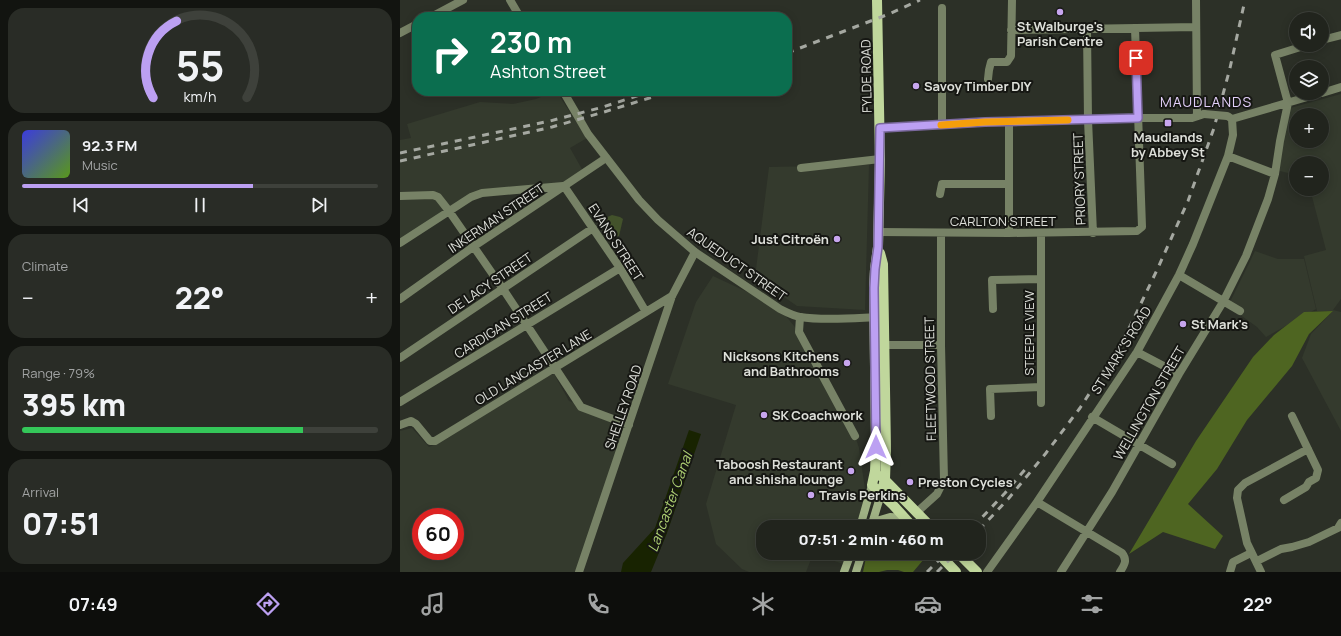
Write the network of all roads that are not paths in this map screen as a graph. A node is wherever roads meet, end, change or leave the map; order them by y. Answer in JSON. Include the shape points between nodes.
{"nodes":[{"id":1,"x":463,"y":0,"type":"edge"},
{"id":2,"x":510,"y":0,"type":"edge"},
{"id":3,"x":877,"y":0,"type":"edge"},
{"id":4,"x":1012,"y":0,"type":"edge"},
{"id":5,"x":1196,"y":0,"type":"edge"},
{"id":6,"x":942,"y":8,"type":"dead end"},
{"id":7,"x":440,"y":12,"type":"edge"},
{"id":8,"x":517,"y":12,"type":"edge"},
{"id":9,"x":412,"y":27,"type":"edge"},
{"id":10,"x":1196,"y":27,"type":"junction"},
{"id":11,"x":1087,"y":28,"type":"junction"},
{"id":12,"x":1135,"y":28,"type":"junction"},
{"id":13,"x":1011,"y":30,"type":"junction"},
{"id":14,"x":400,"y":33,"type":"edge"},
{"id":15,"x":1341,"y":35,"type":"edge"},
{"id":16,"x":1329,"y":38,"type":"edge"},
{"id":17,"x":1289,"y":51,"type":"edge"},
{"id":18,"x":988,"y":79,"type":"dead end"},
{"id":19,"x":1341,"y":87,"type":"edge"},
{"id":20,"x":1329,"y":91,"type":"edge"},
{"id":21,"x":566,"y":96,"type":"edge"},
{"id":22,"x":1298,"y":100,"type":"edge"},
{"id":23,"x":1288,"y":103,"type":"junction"},
{"id":24,"x":1200,"y":115,"type":"junction"},
{"id":25,"x":1138,"y":118,"type":"junction"},
{"id":26,"x":1230,"y":118,"type":"junction"},
{"id":27,"x":1088,"y":120,"type":"junction"},
{"id":28,"x":1009,"y":122,"type":"junction"},
{"id":29,"x":942,"y":125,"type":"junction"},
{"id":30,"x":880,"y":128,"type":"junction"},
{"id":31,"x":1228,"y":156,"type":"junction"},
{"id":32,"x":606,"y":158,"type":"junction"},
{"id":33,"x":880,"y":159,"type":"junction"},
{"id":34,"x":801,"y":168,"type":"dead end"},
{"id":35,"x":1275,"y":174,"type":"junction"},
{"id":36,"x":1009,"y":184,"type":"junction"},
{"id":37,"x":564,"y":186,"type":"junction"},
{"id":38,"x":940,"y":194,"type":"dead end"},
{"id":39,"x":400,"y":196,"type":"edge"},
{"id":40,"x":449,"y":211,"type":"junction"},
{"id":41,"x":593,"y":228,"type":"junction"},
{"id":42,"x":878,"y":232,"type":"junction"},
{"id":43,"x":941,"y":233,"type":"junction"},
{"id":44,"x":1009,"y":233,"type":"junction"},
{"id":45,"x":1041,"y":233,"type":"junction"},
{"id":46,"x":1093,"y":233,"type":"junction"},
{"id":47,"x":400,"y":243,"type":"edge"},
{"id":48,"x":473,"y":247,"type":"junction"},
{"id":49,"x":696,"y":252,"type":"junction"},
{"id":50,"x":620,"y":268,"type":"junction"},
{"id":51,"x":1179,"y":275,"type":"junction"},
{"id":52,"x":1040,"y":279,"type":"junction"},
{"id":53,"x":503,"y":289,"type":"junction"},
{"id":54,"x":672,"y":296,"type":"junction"},
{"id":55,"x":400,"y":299,"type":"edge"},
{"id":56,"x":1223,"y":302,"type":"junction"},
{"id":57,"x":993,"y":309,"type":"dead end"},
{"id":58,"x":1240,"y":311,"type":"dead end"},
{"id":59,"x":646,"y":312,"type":"junction"},
{"id":60,"x":800,"y":317,"type":"junction"},
{"id":61,"x":879,"y":317,"type":"junction"},
{"id":62,"x":526,"y":325,"type":"junction"},
{"id":63,"x":884,"y":345,"type":"junction"},
{"id":64,"x":941,"y":345,"type":"junction"},
{"id":65,"x":1137,"y":352,"type":"junction"},
{"id":66,"x":400,"y":358,"type":"edge"},
{"id":67,"x":554,"y":368,"type":"junction"},
{"id":68,"x":1179,"y":374,"type":"junction"},
{"id":69,"x":1041,"y":387,"type":"junction"},
{"id":70,"x":400,"y":403,"type":"edge"},
{"id":71,"x":1041,"y":403,"type":"dead end"},
{"id":72,"x":991,"y":416,"type":"dead end"},
{"id":73,"x":1292,"y":416,"type":"dead end"},
{"id":74,"x":1092,"y":417,"type":"junction"},
{"id":75,"x":629,"y":424,"type":"junction"},
{"id":76,"x":400,"y":425,"type":"edge"},
{"id":77,"x":855,"y":436,"type":"dead end"},
{"id":78,"x":1139,"y":444,"type":"junction"},
{"id":79,"x":1308,"y":450,"type":"junction"},
{"id":80,"x":1172,"y":464,"type":"dead end"},
{"id":81,"x":875,"y":472,"type":"junction"},
{"id":82,"x":885,"y":479,"type":"junction"},
{"id":83,"x":872,"y":485,"type":"junction"},
{"id":84,"x":881,"y":494,"type":"junction"},
{"id":85,"x":1284,"y":500,"type":"dead end"},
{"id":86,"x":1037,"y":502,"type":"junction"},
{"id":87,"x":916,"y":513,"type":"junction"},
{"id":88,"x":905,"y":518,"type":"joint"},
{"id":89,"x":862,"y":520,"type":"edge"},
{"id":90,"x":873,"y":520,"type":"edge"},
{"id":91,"x":882,"y":520,"type":"edge"},
{"id":92,"x":924,"y":520,"type":"edge"},
{"id":93,"x":1341,"y":523,"type":"edge"},
{"id":94,"x":1087,"y":532,"type":"junction"},
{"id":95,"x":1251,"y":552,"type":"junction"},
{"id":96,"x":848,"y":560,"type":"edge"},
{"id":97,"x":860,"y":560,"type":"edge"},
{"id":98,"x":945,"y":560,"type":"edge"},
{"id":99,"x":965,"y":560,"type":"edge"},
{"id":100,"x":1256,"y":561,"type":"junction"},
{"id":101,"x":580,"y":572,"type":"edge"},
{"id":102,"x":844,"y":572,"type":"edge"},
{"id":103,"x":856,"y":572,"type":"edge"},
{"id":104,"x":956,"y":572,"type":"edge"},
{"id":105,"x":977,"y":572,"type":"edge"},
{"id":106,"x":987,"y":572,"type":"edge"},
{"id":107,"x":1061,"y":572,"type":"edge"},
{"id":108,"x":1120,"y":572,"type":"edge"},
{"id":109,"x":1230,"y":572,"type":"edge"},
{"id":110,"x":1262,"y":572,"type":"edge"}],
"edges":[{"from":1,"to":7,"type":"street"},
{"from":2,"to":8,"type":"street"},
{"from":3,"to":30,"type":"main road","name":"FYLDE ROAD"},
{"from":4,"to":13,"type":"street"},
{"from":5,"to":10,"type":"street"},
{"from":6,"to":29,"type":"street"},
{"from":9,"to":14,"type":"street"},
{"from":10,"to":12,"type":"street"},
{"from":10,"to":24,"type":"street"},
{"from":11,"to":12,"type":"street"},
{"from":11,"to":13,"type":"street"},
{"from":11,"to":27,"type":"street","name":"PRIORY STREET"},
{"from":12,"to":25,"type":"street"},
{"from":13,"to":18,"type":"street","via":[[1011,56],[1007,62],[991,62]]},
{"from":15,"to":16,"type":"street"},
{"from":17,"to":23,"type":"street","via":[[1275,55]]},
{"from":19,"to":20,"type":"street"},
{"from":21,"to":32,"type":"street","name":"AQUEDUCT STREET","via":[[588,134]]},
{"from":22,"to":23,"type":"street"},
{"from":23,"to":26,"type":"street"},
{"from":23,"to":35,"type":"street","name":"WELLINGTON STREET"},
{"from":24,"to":25,"type":"street","via":[[1192,118]]},
{"from":24,"to":26,"type":"street","bridge":true},
{"from":25,"to":27,"type":"street"},
{"from":25,"to":46,"type":"street","name":"CARLTON STREET","via":[[1142,227],[1137,231]]},
{"from":26,"to":31,"type":"street","name":"ST MARK'S ROAD","via":[[1233,135]]},
{"from":27,"to":28,"type":"street"},
{"from":27,"to":46,"type":"street","name":"PRIORY STREET"},
{"from":28,"to":29,"type":"street"},
{"from":28,"to":36,"type":"street"},
{"from":29,"to":30,"type":"street"},
{"from":30,"to":33,"type":"main road","name":"FYLDE ROAD"},
{"from":31,"to":35,"type":"street"},
{"from":31,"to":51,"type":"street","name":"ST MARK'S ROAD","via":[[1194,244]]},
{"from":32,"to":37,"type":"street","name":"INKERMAN STREET"},
{"from":32,"to":49,"type":"street","name":"AQUEDUCT STREET","via":[[658,220]]},
{"from":33,"to":34,"type":"street"},
{"from":33,"to":42,"type":"main road","name":"FYLDE ROAD"},
{"from":35,"to":56,"type":"street","name":"WELLINGTON STREET","via":[[1246,256]]},
{"from":36,"to":38,"type":"street","via":[[942,184]]},
{"from":36,"to":44,"type":"street"},
{"from":37,"to":40,"type":"street","via":[[482,193]]},
{"from":37,"to":41,"type":"street","name":"EVANS STREET"},
{"from":37,"to":48,"type":"street","name":"INKERMAN STREET"},
{"from":39,"to":40,"type":"street","via":[[434,195]]},
{"from":40,"to":47,"type":"street"},
{"from":40,"to":48,"type":"street"},
{"from":41,"to":50,"type":"street","name":"EVANS STREET"},
{"from":41,"to":53,"type":"street","name":"DE LACY STREET"},
{"from":42,"to":43,"type":"street","name":"CARLTON STREET"},
{"from":42,"to":61,"type":"main road","name":"FYLDE ROAD","via":[[875,269]]},
{"from":43,"to":44,"type":"street","name":"CARLTON STREET"},
{"from":43,"to":64,"type":"street","name":"FLEETWOOD STREET"},
{"from":44,"to":45,"type":"street","name":"CARLTON STREET"},
{"from":45,"to":46,"type":"street","name":"CARLTON STREET"},
{"from":45,"to":52,"type":"street","name":"STEEPLE VIEW"},
{"from":48,"to":53,"type":"street"},
{"from":48,"to":55,"type":"street","name":"INKERMAN STREET"},
{"from":49,"to":54,"type":"street","name":"SHELLEY ROAD"},
{"from":49,"to":60,"type":"street","name":"AQUEDUCT STREET","via":[[780,309]]},
{"from":50,"to":59,"type":"street","name":"EVANS STREET"},
{"from":50,"to":62,"type":"street","name":"CARDIGAN STREET"},
{"from":51,"to":56,"type":"street"},
{"from":51,"to":65,"type":"street","name":"ST MARK'S ROAD"},
{"from":52,"to":57,"type":"street","name":"STEEPLE VIEW","via":[[992,280]]},
{"from":52,"to":69,"type":"street","name":"STEEPLE VIEW"},
{"from":53,"to":62,"type":"street"},
{"from":53,"to":66,"type":"street","name":"DE LACY STREET"},
{"from":54,"to":59,"type":"street","name":"OLD LANCASTER LANE"},
{"from":54,"to":75,"type":"street","name":"SHELLEY ROAD"},
{"from":56,"to":58,"type":"street"},
{"from":56,"to":68,"type":"street","name":"WELLINGTON STREET"},
{"from":59,"to":67,"type":"street","name":"OLD LANCASTER LANE"},
{"from":60,"to":61,"type":"street","name":"AQUEDUCT STREET"},
{"from":60,"to":77,"type":"street","via":[[799,332]]},
{"from":61,"to":63,"type":"main road","name":"FYLDE ROAD"},
{"from":61,"to":81,"type":"main road","name":"FYLDE ROAD"},
{"from":62,"to":67,"type":"street"},
{"from":62,"to":70,"type":"street","name":"CARDIGAN STREET"},
{"from":63,"to":64,"type":"street"},
{"from":63,"to":82,"type":"main road","name":"FYLDE ROAD"},
{"from":64,"to":87,"type":"street","name":"FLEETWOOD STREET","via":[[944,480],[937,494]]},
{"from":65,"to":68,"type":"street"},
{"from":65,"to":74,"type":"street","name":"ST MARK'S ROAD"},
{"from":67,"to":75,"type":"street","via":[[581,407]]},
{"from":67,"to":76,"type":"street","name":"OLD LANCASTER LANE","via":[[435,441],[430,441],[411,421]]},
{"from":68,"to":78,"type":"street","name":"WELLINGTON STREET"},
{"from":69,"to":71,"type":"street","name":"STEEPLE VIEW"},
{"from":69,"to":72,"type":"street","name":"STEEPLE VIEW","via":[[990,389]]},
{"from":73,"to":79,"type":"street"},
{"from":74,"to":78,"type":"street"},
{"from":74,"to":86,"type":"street","name":"ST MARK'S ROAD"},
{"from":75,"to":101,"type":"street","name":"SHELLEY ROAD"},
{"from":78,"to":80,"type":"street"},
{"from":78,"to":94,"type":"street","name":"WELLINGTON STREET"},
{"from":79,"to":85,"type":"street","via":[[1318,470],[1316,478]]},
{"from":79,"to":95,"type":"street","via":[[1238,490],[1237,498]]},
{"from":81,"to":82,"type":"main road"},
{"from":81,"to":83,"type":"main road","name":"FYLDE ROAD"},
{"from":82,"to":84,"type":"main road","name":"FYLDE ROAD"},
{"from":82,"to":87,"type":"main road"},
{"from":83,"to":84,"type":"main road"},
{"from":83,"to":89,"type":"main road"},
{"from":84,"to":88,"type":"main road"},
{"from":84,"to":90,"type":"main road"},
{"from":86,"to":94,"type":"street"},
{"from":86,"to":106,"type":"street","name":"ST MARK'S ROAD"},
{"from":87,"to":92,"type":"main road"},
{"from":88,"to":91,"type":"main road","via":[[890,517]]},
{"from":93,"to":100,"type":"street","via":[[1338,528],[1309,542],[1281,549]]},
{"from":94,"to":107,"type":"street","name":"WELLINGTON STREET"},
{"from":94,"to":108,"type":"street","via":[[1122,553],[1125,563]]},
{"from":95,"to":100,"type":"street"},
{"from":95,"to":109,"type":"street","via":[[1233,562]]},
{"from":96,"to":102,"type":"main road"},
{"from":97,"to":103,"type":"main road"},
{"from":98,"to":104,"type":"main road"},
{"from":99,"to":105,"type":"main road"},
{"from":100,"to":110,"type":"street"}]}
